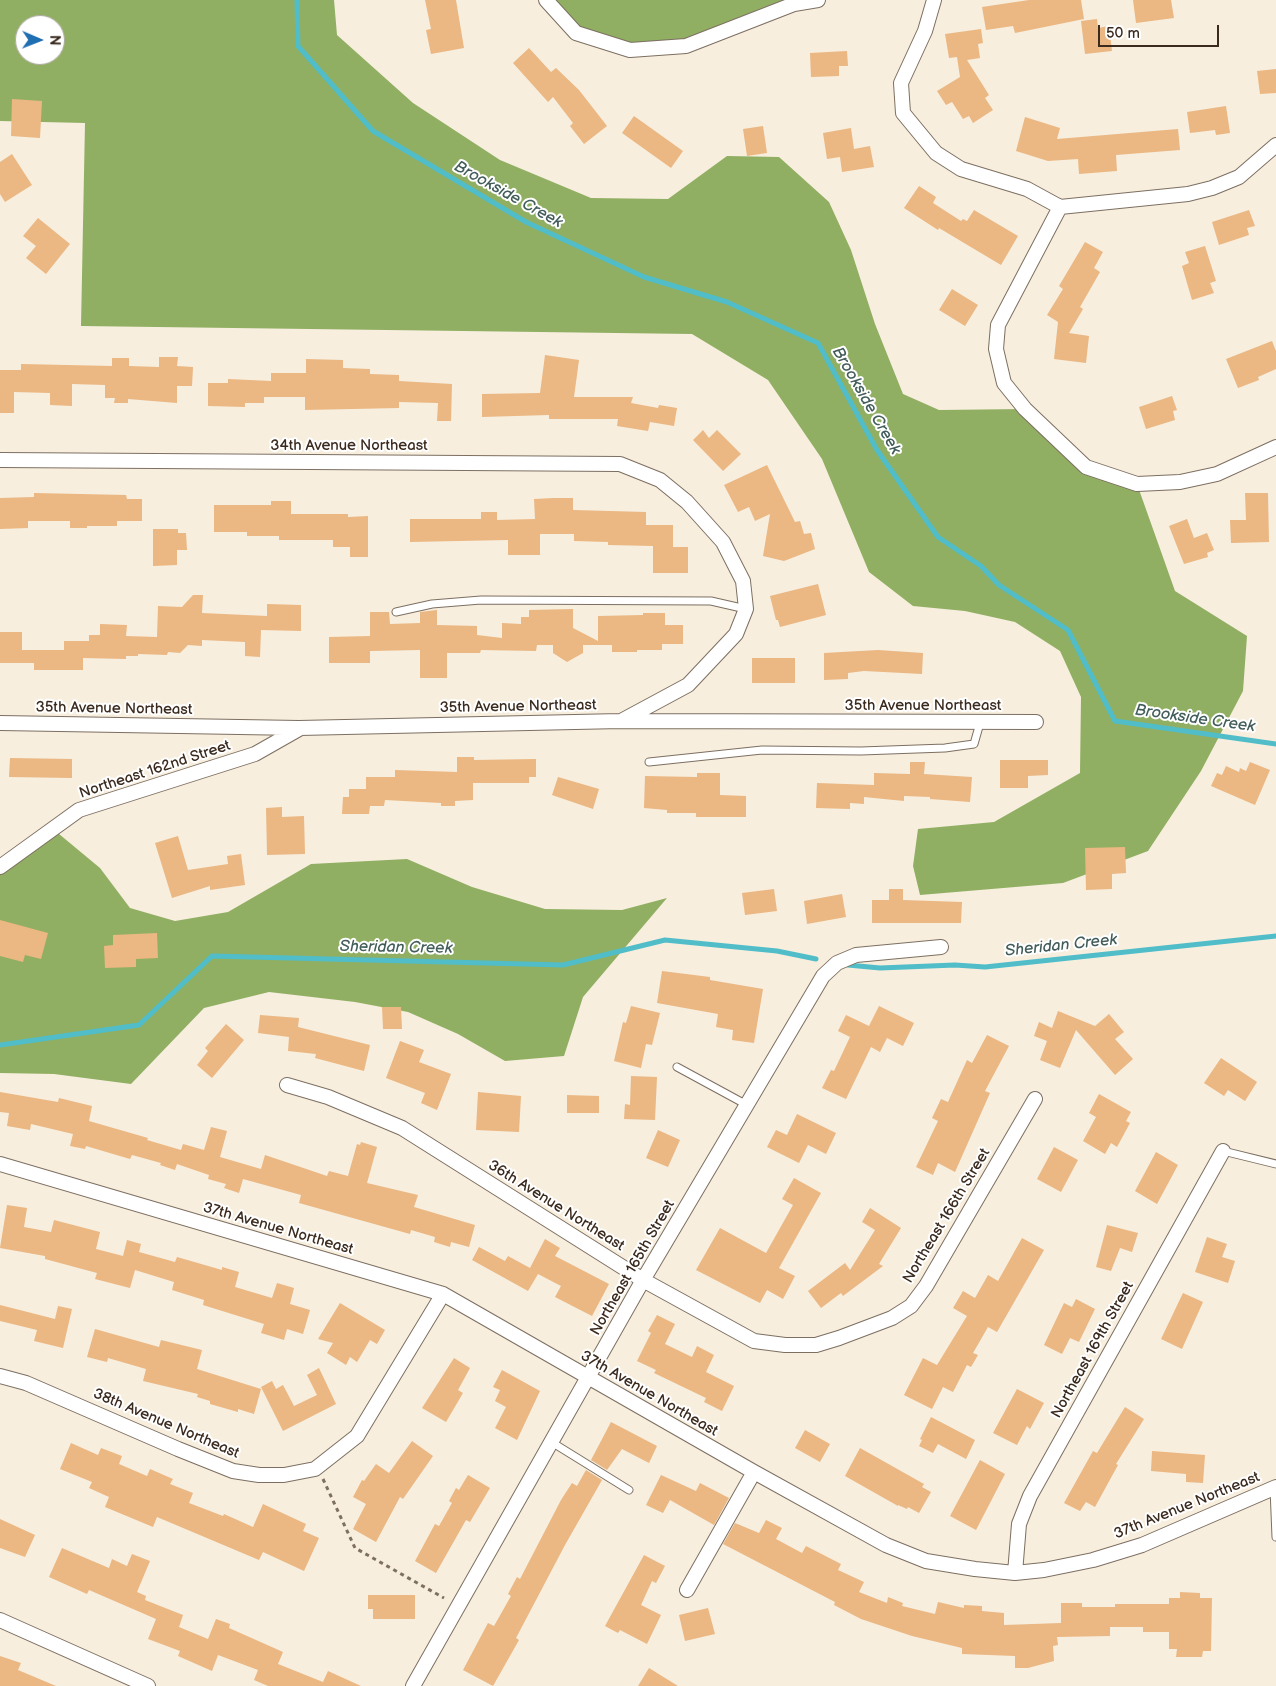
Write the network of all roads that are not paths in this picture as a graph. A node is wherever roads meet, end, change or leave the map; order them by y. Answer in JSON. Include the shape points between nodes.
{"nodes":[{"id":1,"x":546,"y":0,"type":"edge"},
{"id":2,"x":818,"y":0,"type":"edge"},
{"id":3,"x":934,"y":0,"type":"edge"},
{"id":4,"x":1276,"y":145,"type":"edge"},
{"id":5,"x":1060,"y":207,"type":"junction"},
{"id":6,"x":1276,"y":447,"type":"edge"},
{"id":7,"x":0,"y":460,"type":"edge"},
{"id":8,"x":746,"y":609,"type":"junction"},
{"id":9,"x":396,"y":612,"type":"dead end"},
{"id":10,"x":621,"y":721,"type":"junction"},
{"id":11,"x":980,"y":722,"type":"junction"},
{"id":12,"x":1036,"y":722,"type":"dead end"},
{"id":13,"x":0,"y":723,"type":"edge"},
{"id":14,"x":299,"y":728,"type":"junction"},
{"id":15,"x":649,"y":762,"type":"dead end"},
{"id":16,"x":0,"y":867,"type":"edge"},
{"id":17,"x":941,"y":947,"type":"dead end"},
{"id":18,"x":677,"y":1067,"type":"dead end"},
{"id":19,"x":288,"y":1085,"type":"dead end"},
{"id":20,"x":1035,"y":1099,"type":"dead end"},
{"id":21,"x":747,"y":1105,"type":"junction"},
{"id":22,"x":1223,"y":1151,"type":"joint"},
{"id":23,"x":0,"y":1164,"type":"edge"},
{"id":24,"x":1276,"y":1164,"type":"edge"},
{"id":25,"x":643,"y":1280,"type":"junction"},
{"id":26,"x":442,"y":1294,"type":"junction"},
{"id":27,"x":839,"y":1338,"type":"joint"},
{"id":28,"x":0,"y":1376,"type":"edge"},
{"id":29,"x":589,"y":1378,"type":"junction"},
{"id":30,"x":552,"y":1443,"type":"junction"},
{"id":31,"x":754,"y":1472,"type":"junction"},
{"id":32,"x":1275,"y":1487,"type":"edge"},
{"id":33,"x":630,"y":1490,"type":"dead end"},
{"id":34,"x":1276,"y":1537,"type":"edge"},
{"id":35,"x":1015,"y":1573,"type":"junction"},
{"id":36,"x":687,"y":1590,"type":"dead end"},
{"id":37,"x":0,"y":1620,"type":"edge"},
{"id":38,"x":148,"y":1686,"type":"edge"},
{"id":39,"x":413,"y":1686,"type":"edge"}],
"edges":[{"from":1,"to":2,"type":"street","via":[[576,33],[630,50],[686,46],[794,4]]},
{"from":3,"to":5,"type":"street","via":[[925,31],[901,84],[903,114],[936,153],[962,170],[1027,189]]},
{"from":4,"to":5,"type":"street","via":[[1239,177],[1212,188],[1188,194]]},
{"from":5,"to":6,"type":"street","via":[[998,325],[996,349],[1004,384],[1025,409],[1086,467],[1137,484],[1180,482],[1217,474]]},
{"from":7,"to":8,"type":"street","name":"34th Avenue Northeast","via":[[620,464],[660,480],[687,502],[723,542],[742,580]]},
{"from":8,"to":9,"type":"lane","via":[[711,601],[481,600],[432,604]]},
{"from":8,"to":10,"type":"street","via":[[736,634],[688,685]]},
{"from":10,"to":11,"type":"street","name":"35th Avenue Northeast"},
{"from":10,"to":14,"type":"street","name":"35th Avenue Northeast"},
{"from":11,"to":12,"type":"street","name":"35th Avenue Northeast"},
{"from":11,"to":15,"type":"lane","via":[[974,744],[945,748],[762,750]]},
{"from":13,"to":14,"type":"street","name":"35th Avenue Northeast"},
{"from":14,"to":16,"type":"street","name":"Northeast 162nd Street","via":[[255,754],[79,810]]},
{"from":17,"to":21,"type":"street","name":"Northeast 165th Street","via":[[878,951],[837,963],[823,976]]},
{"from":18,"to":21,"type":"lane"},
{"from":19,"to":25,"type":"street","name":"36th Avenue Northeast","via":[[328,1097],[402,1128]]},
{"from":20,"to":27,"type":"street","name":"Northeast 166th Street","via":[[926,1286],[911,1306],[892,1318]]},
{"from":21,"to":25,"type":"street","name":"Northeast 165th Street"},
{"from":22,"to":24,"type":"lane"},
{"from":22,"to":35,"type":"street","name":"Northeast 169th Street","via":[[1030,1496],[1019,1524]]},
{"from":23,"to":26,"type":"street","name":"37th Avenue Northeast"},
{"from":25,"to":27,"type":"street","name":"36th Avenue Northeast","via":[[754,1341],[808,1345]]},
{"from":25,"to":29,"type":"street","name":"Northeast 165th Street"},
{"from":26,"to":28,"type":"street","name":"38th Avenue Northeast","via":[[357,1436],[318,1466],[284,1475],[233,1471],[26,1382]]},
{"from":26,"to":29,"type":"street","name":"37th Avenue Northeast"},
{"from":29,"to":30,"type":"street","name":"Northeast 165th Street"},
{"from":29,"to":31,"type":"street","name":"37th Avenue Northeast"},
{"from":30,"to":33,"type":"lane"},
{"from":30,"to":39,"type":"street","name":"Northeast 165th Street"},
{"from":31,"to":35,"type":"street","name":"37th Avenue Northeast","via":[[911,1556],[975,1569]]},
{"from":31,"to":36,"type":"street"},
{"from":32,"to":34,"type":"lane"},
{"from":32,"to":35,"type":"street","name":"37th Avenue Northeast","via":[[1142,1545],[1093,1560]]},
{"from":37,"to":38,"type":"street"}]}
